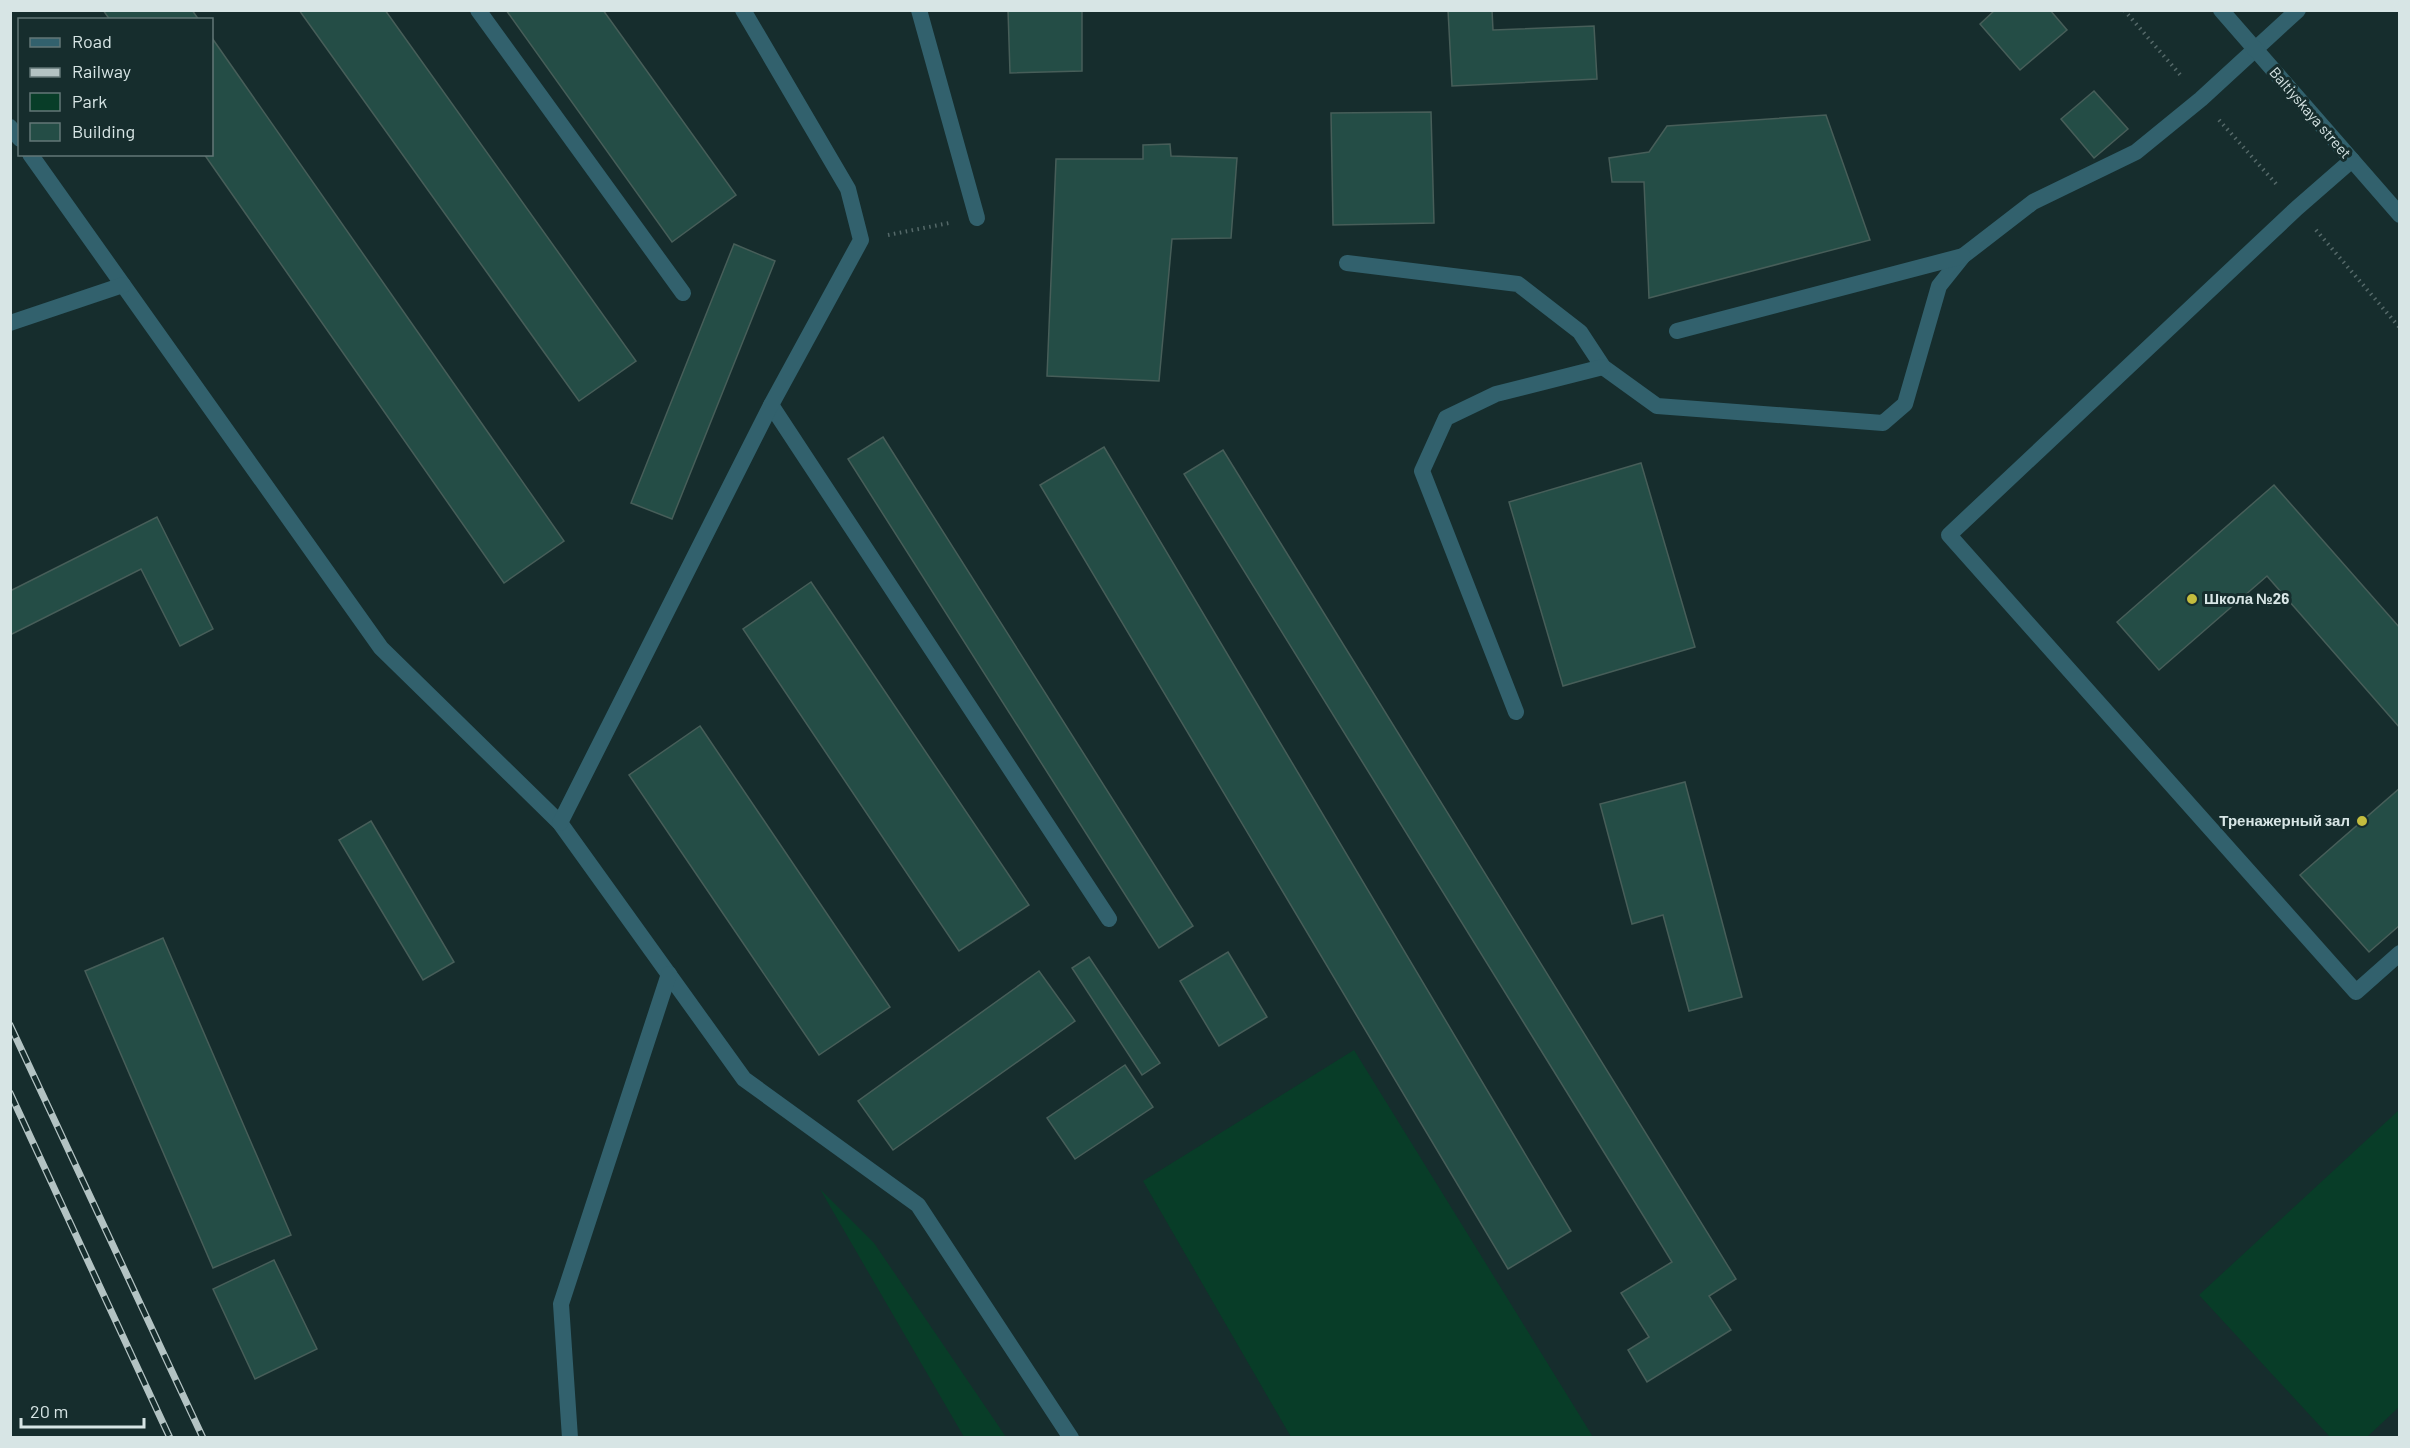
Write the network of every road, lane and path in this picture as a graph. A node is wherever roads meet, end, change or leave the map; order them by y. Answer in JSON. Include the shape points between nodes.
{"nodes":[{"id":1,"x":478,"y":10,"type":"edge"},
{"id":2,"x":743,"y":10,"type":"edge"},
{"id":3,"x":919,"y":10,"type":"edge"},
{"id":4,"x":2124,"y":10,"type":"edge"},
{"id":5,"x":2221,"y":10,"type":"edge"},
{"id":6,"x":2298,"y":10,"type":"edge"},
{"id":7,"x":2254,"y":49,"type":"junction"},
{"id":8,"x":2201,"y":99,"type":"junction"},
{"id":9,"x":31,"y":156,"type":"edge"},
{"id":10,"x":2352,"y":160,"type":"junction"},
{"id":11,"x":2297,"y":208,"type":"junction"},
{"id":12,"x":2400,"y":215,"type":"edge"},
{"id":13,"x":977,"y":218,"type":"joint"},
{"id":14,"x":861,"y":240,"type":"junction"},
{"id":15,"x":1963,"y":256,"type":"junction"},
{"id":16,"x":1347,"y":263,"type":"dead end"},
{"id":17,"x":123,"y":285,"type":"junction"},
{"id":18,"x":683,"y":293,"type":"dead end"},
{"id":19,"x":10,"y":323,"type":"edge"},
{"id":20,"x":2400,"y":328,"type":"edge"},
{"id":21,"x":1677,"y":331,"type":"dead end"},
{"id":22,"x":1603,"y":367,"type":"junction"},
{"id":23,"x":771,"y":405,"type":"junction"},
{"id":24,"x":1516,"y":712,"type":"dead end"},
{"id":25,"x":560,"y":823,"type":"junction"},
{"id":26,"x":1109,"y":919,"type":"dead end"},
{"id":27,"x":2400,"y":953,"type":"edge"},
{"id":28,"x":669,"y":974,"type":"junction"},
{"id":29,"x":570,"y":1437,"type":"edge"},
{"id":30,"x":1071,"y":1437,"type":"edge"}],
"edges":[{"from":1,"to":18,"type":"street"},
{"from":2,"to":14,"type":"street","via":[[848,189]]},
{"from":3,"to":13,"type":"street"},
{"from":4,"to":8,"type":"path"},
{"from":5,"to":7,"type":"street","name":"Baltiyskaya street"},
{"from":6,"to":7,"type":"street"},
{"from":7,"to":8,"type":"street"},
{"from":7,"to":10,"type":"street","name":"Baltiyskaya street"},
{"from":8,"to":11,"type":"path"},
{"from":8,"to":15,"type":"street","via":[[2136,152],[2033,202]]},
{"from":9,"to":17,"type":"street"},
{"from":10,"to":11,"type":"street"},
{"from":10,"to":12,"type":"street","name":"Baltiyskaya street"},
{"from":11,"to":20,"type":"path"},
{"from":11,"to":27,"type":"street","via":[[1949,535],[2356,992]]},
{"from":13,"to":14,"type":"path"},
{"from":14,"to":23,"type":"street"},
{"from":15,"to":21,"type":"street"},
{"from":15,"to":22,"type":"street","via":[[1939,286],[1905,404],[1883,423],[1657,406]]},
{"from":16,"to":22,"type":"street","via":[[1518,284],[1580,332]]},
{"from":17,"to":19,"type":"street"},
{"from":17,"to":25,"type":"street","via":[[381,648]]},
{"from":22,"to":24,"type":"street","via":[[1496,394],[1446,418],[1422,471]]},
{"from":23,"to":25,"type":"street"},
{"from":23,"to":26,"type":"street"},
{"from":25,"to":28,"type":"street"},
{"from":28,"to":29,"type":"street","via":[[561,1305]]},
{"from":28,"to":30,"type":"street","via":[[744,1079],[918,1205]]}]}
